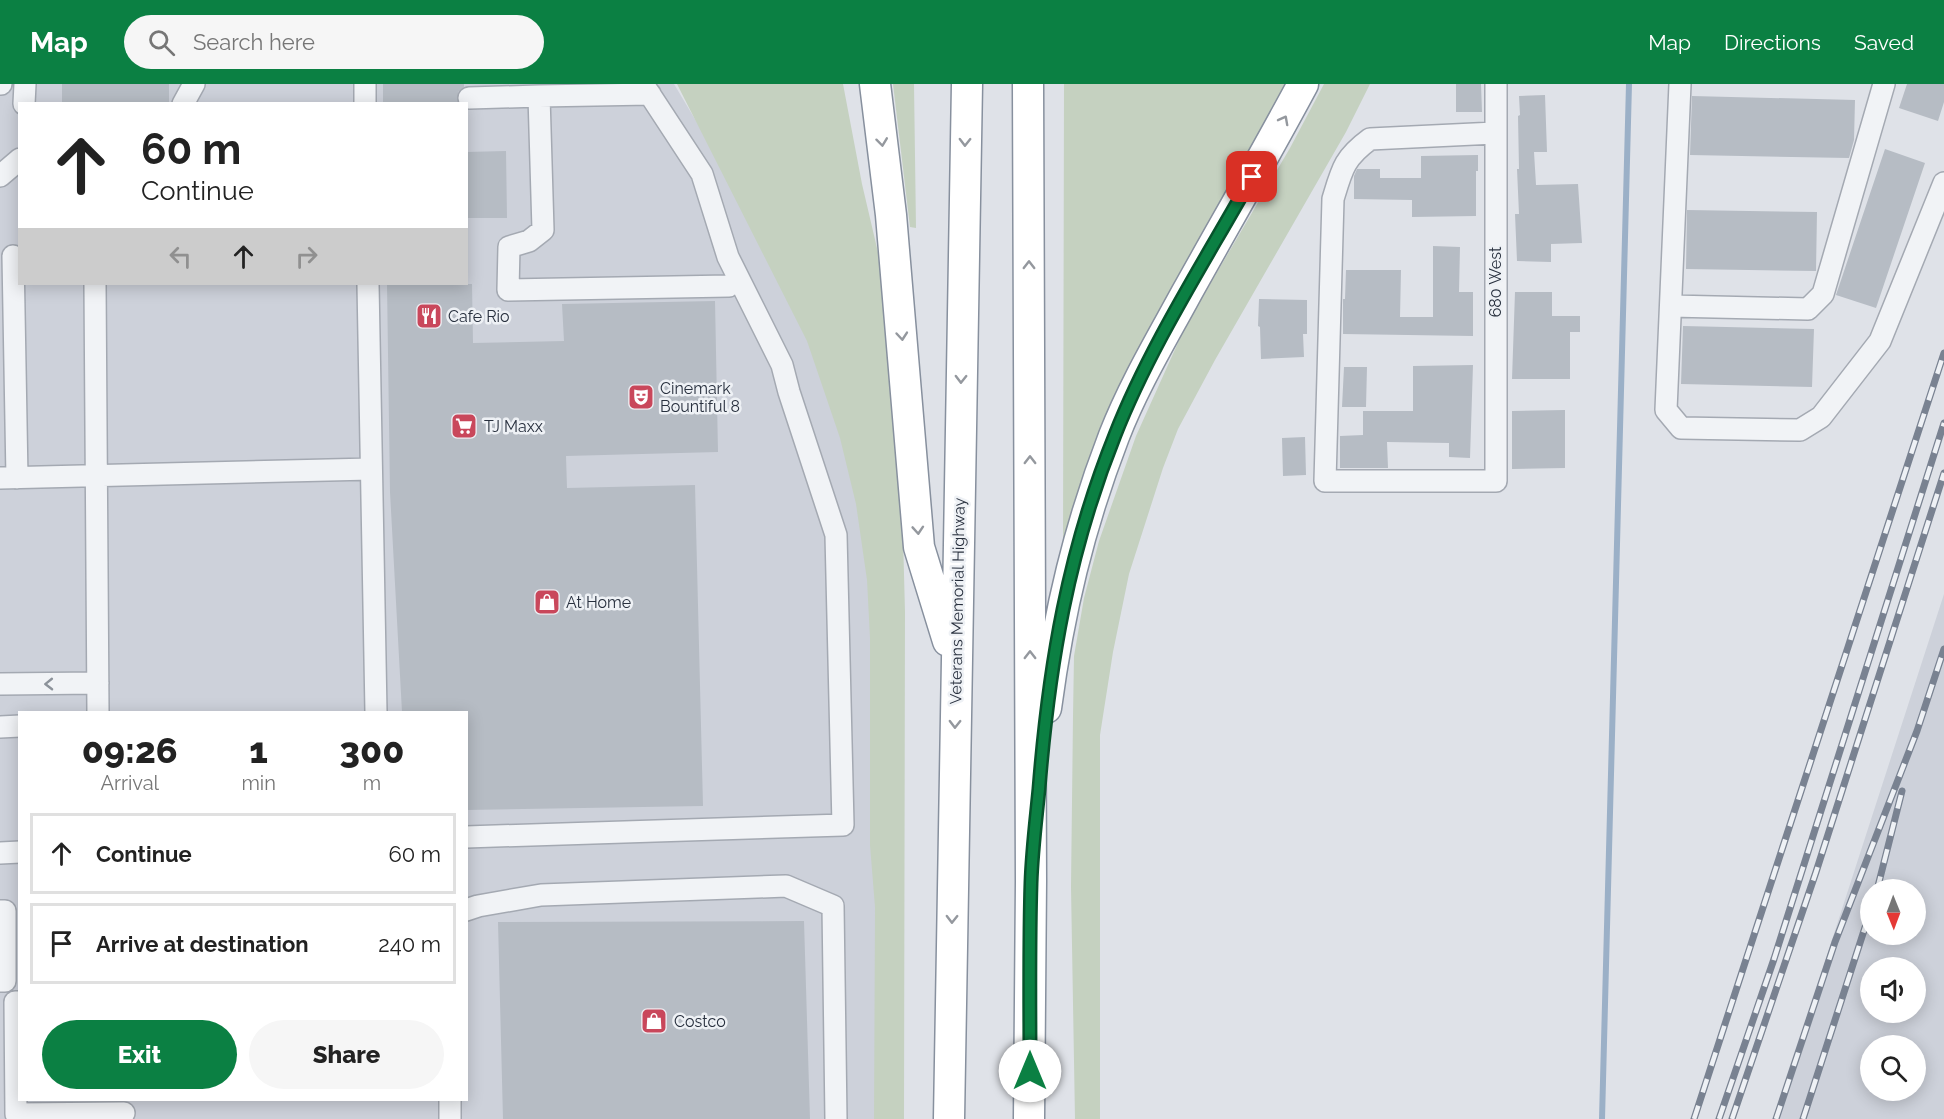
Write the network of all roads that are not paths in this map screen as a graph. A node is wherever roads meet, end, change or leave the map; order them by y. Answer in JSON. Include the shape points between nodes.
{"nodes":[{"id":1,"x":25,"y":84,"type":"edge"},
{"id":2,"x":194,"y":84,"type":"edge"},
{"id":3,"x":364,"y":84,"type":"edge"},
{"id":4,"x":876,"y":84,"type":"edge"},
{"id":5,"x":967,"y":84,"type":"edge"},
{"id":6,"x":1028,"y":84,"type":"edge"},
{"id":7,"x":1303,"y":84,"type":"edge"},
{"id":8,"x":1496,"y":84,"type":"edge"},
{"id":9,"x":1680,"y":84,"type":"edge"},
{"id":10,"x":1884,"y":84,"type":"edge"},
{"id":11,"x":647,"y":89,"type":"edge"},
{"id":12,"x":539,"y":96,"type":"junction"},
{"id":13,"x":469,"y":98,"type":"dead end"},
{"id":14,"x":24,"y":102,"type":"edge"},
{"id":15,"x":184,"y":102,"type":"edge"},
{"id":16,"x":365,"y":102,"type":"edge"},
{"id":17,"x":1495,"y":133,"type":"junction"},
{"id":18,"x":18,"y":161,"type":"edge"},
{"id":19,"x":0,"y":176,"type":"edge"},
{"id":20,"x":1944,"y":183,"type":"edge"},
{"id":21,"x":11,"y":256,"type":"edge"},
{"id":22,"x":95,"y":285,"type":"edge"},
{"id":23,"x":368,"y":285,"type":"edge"},
{"id":24,"x":729,"y":286,"type":"dead end"},
{"id":25,"x":1671,"y":306,"type":"junction"},
{"id":26,"x":371,"y":469,"type":"junction"},
{"id":27,"x":97,"y":476,"type":"junction"},
{"id":28,"x":9,"y":478,"type":"edge"},
{"id":29,"x":956,"y":666,"type":"junction"},
{"id":30,"x":98,"y":683,"type":"junction"},
{"id":31,"x":0,"y":684,"type":"edge"},
{"id":32,"x":98,"y":711,"type":"edge"},
{"id":33,"x":376,"y":711,"type":"edge"},
{"id":34,"x":18,"y":726,"type":"edge"},
{"id":35,"x":0,"y":727,"type":"edge"},
{"id":36,"x":468,"y":837,"type":"edge"},
{"id":37,"x":0,"y":852,"type":"edge"},
{"id":38,"x":18,"y":852,"type":"edge"},
{"id":39,"x":1031,"y":881,"type":"junction"},
{"id":40,"x":468,"y":909,"type":"edge"},
{"id":41,"x":0,"y":911,"type":"edge"},
{"id":42,"x":0,"y":981,"type":"edge"},
{"id":43,"x":18,"y":1002,"type":"edge"},
{"id":44,"x":450,"y":1101,"type":"edge"},
{"id":45,"x":125,"y":1110,"type":"edge"},
{"id":46,"x":450,"y":1119,"type":"edge"},
{"id":47,"x":836,"y":1119,"type":"edge"},
{"id":48,"x":949,"y":1119,"type":"edge"},
{"id":49,"x":1029,"y":1119,"type":"edge"}],
"edges":[{"from":1,"to":14,"type":"lane"},
{"from":2,"to":15,"type":"lane"},
{"from":3,"to":16,"type":"lane"},
{"from":4,"to":29,"type":"highway","one_way":true,"via":[[919,547]]},
{"from":5,"to":29,"type":"highway","name":"Veterans Memorial Highway","one_way":true},
{"from":39,"to":6,"type":"highway","one_way":true},
{"from":39,"to":7,"type":"highway","one_way":true,"via":[[1051,670],[1068,579],[1085,517],[1115,434],[1153,354]]},
{"from":8,"to":17,"type":"lane","name":"680 West"},
{"from":9,"to":25,"type":"lane"},
{"from":10,"to":25,"type":"lane","via":[[1823,294],[1808,309]]},
{"from":11,"to":12,"type":"lane"},
{"from":11,"to":36,"type":"lane","via":[[702,174],[729,257],[782,365],[836,535],[843,825]]},
{"from":12,"to":13,"type":"lane"},
{"from":12,"to":24,"type":"lane","via":[[543,230],[529,241],[509,247],[508,290]]},
{"from":17,"to":17,"type":"lane","name":"680 West","via":[[1370,139],[1353,151],[1341,171],[1333,199],[1325,481],[1496,481]]},
{"from":18,"to":19,"type":"lane"},
{"from":20,"to":25,"type":"lane","via":[[1880,341],[1821,417],[1800,430],[1681,428],[1666,410]]},
{"from":21,"to":28,"type":"lane"},
{"from":22,"to":27,"type":"lane"},
{"from":23,"to":26,"type":"lane"},
{"from":26,"to":27,"type":"lane"},
{"from":26,"to":33,"type":"lane"},
{"from":27,"to":28,"type":"lane"},
{"from":27,"to":30,"type":"lane"},
{"from":29,"to":48,"type":"highway","name":"Veterans Memorial Highway","one_way":true},
{"from":30,"to":31,"type":"lane","one_way":true},
{"from":30,"to":32,"type":"lane"},
{"from":34,"to":35,"type":"lane"},
{"from":37,"to":38,"type":"lane"},
{"from":39,"to":49,"type":"highway"},
{"from":40,"to":47,"type":"lane","via":[[541,895],[786,886],[833,906]]},
{"from":41,"to":42,"type":"lane","via":[[5,911],[5,981]]},
{"from":43,"to":45,"type":"lane","via":[[16,1114]]},
{"from":44,"to":46,"type":"lane"}]}
